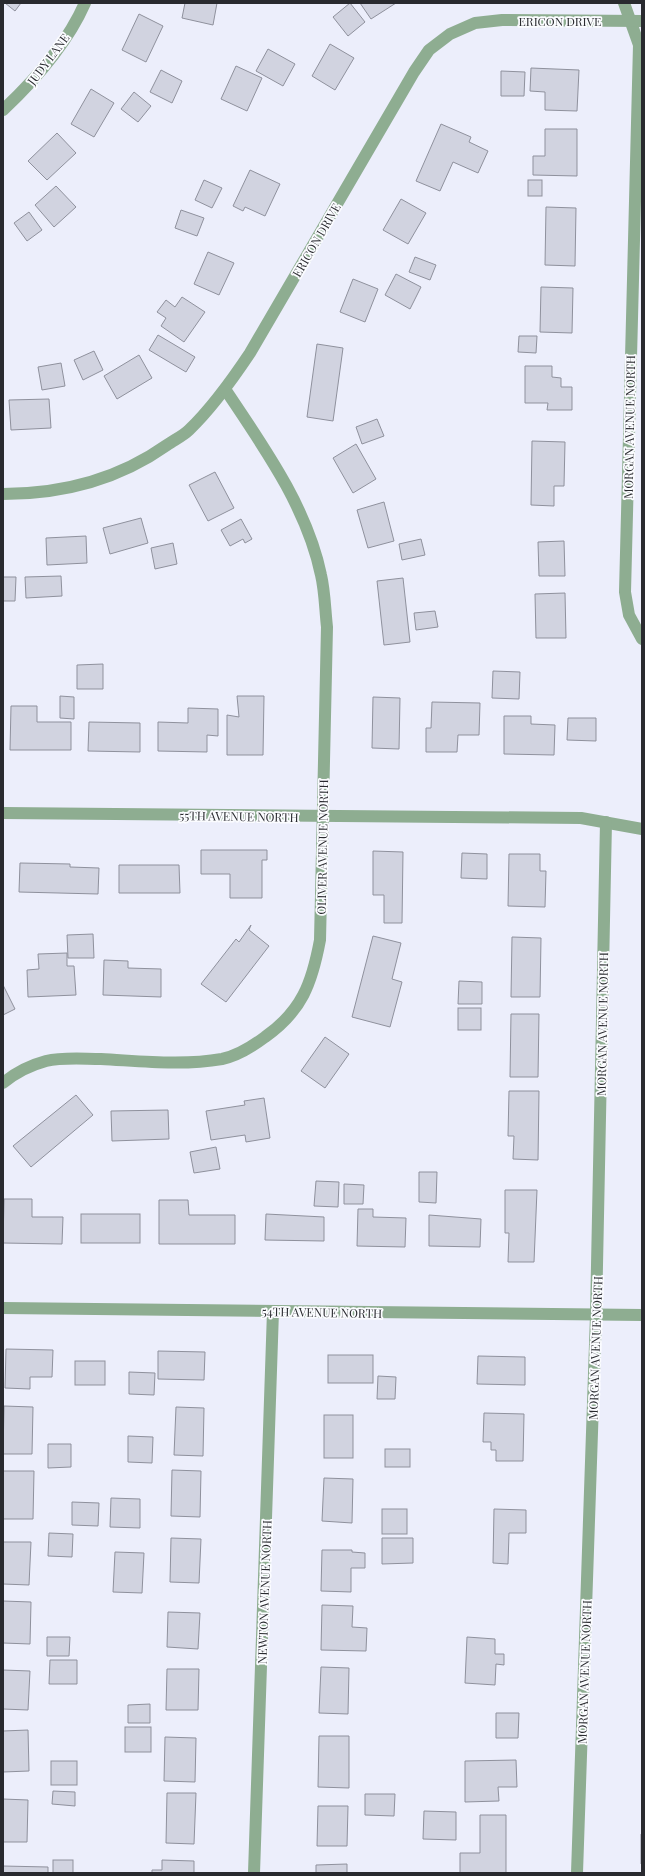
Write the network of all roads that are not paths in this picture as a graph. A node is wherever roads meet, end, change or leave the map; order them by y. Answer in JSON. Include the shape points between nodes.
{"nodes":[{"id":1,"x":85,"y":3,"type":"edge"},
{"id":2,"x":624,"y":3,"type":"edge"},
{"id":3,"x":636,"y":21,"type":"edge"},
{"id":4,"x":3,"y":110,"type":"edge"},
{"id":5,"x":226,"y":389,"type":"junction"},
{"id":6,"x":3,"y":494,"type":"edge"},
{"id":7,"x":642,"y":638,"type":"edge"},
{"id":8,"x":3,"y":813,"type":"edge"},
{"id":9,"x":323,"y":816,"type":"junction"},
{"id":10,"x":606,"y":822,"type":"junction"},
{"id":11,"x":642,"y":829,"type":"edge"},
{"id":12,"x":3,"y":1083,"type":"edge"},
{"id":13,"x":3,"y":1308,"type":"edge"},
{"id":14,"x":273,"y":1311,"type":"junction"},
{"id":15,"x":596,"y":1315,"type":"junction"},
{"id":16,"x":642,"y":1315,"type":"edge"},
{"id":17,"x":254,"y":1873,"type":"edge"},
{"id":18,"x":577,"y":1873,"type":"edge"}],
"edges":[{"from":1,"to":4,"type":"street","name":"JUDY LANE","via":[[55,53],[24,90]]},
{"from":2,"to":3,"type":"street","name":"MORGAN AVENUE NORTH"},
{"from":3,"to":5,"type":"street","name":"ERICON DRIVE","via":[[502,20],[475,23],[450,34],[429,50],[250,353]]},
{"from":3,"to":7,"type":"street","name":"MORGAN AVENUE NORTH","via":[[639,44],[626,592],[629,615]]},
{"from":5,"to":6,"type":"street","name":"ERICON DRIVE","via":[[189,430],[150,457],[108,478],[62,490]]},
{"from":5,"to":9,"type":"street","name":"OLIVER AVENUE NORTH","via":[[283,480],[306,527],[321,575],[327,627]]},
{"from":8,"to":9,"type":"street","name":"55TH AVENUE NORTH"},
{"from":9,"to":10,"type":"street","name":"55TH AVENUE NORTH","via":[[581,818]]},
{"from":9,"to":12,"type":"street","name":"OLIVER AVENUE NORTH","via":[[320,940],[314,972],[300,1002],[279,1027],[252,1046],[223,1059],[191,1062],[79,1059],[46,1061],[15,1074]]},
{"from":10,"to":11,"type":"street","name":"55TH AVENUE NORTH"},
{"from":10,"to":15,"type":"street","name":"MORGAN AVENUE NORTH"},
{"from":13,"to":14,"type":"street","name":"54TH AVENUE NORTH"},
{"from":14,"to":15,"type":"street","name":"54TH AVENUE NORTH"},
{"from":14,"to":17,"type":"street","name":"NEWTON AVENUE NORTH"},
{"from":15,"to":16,"type":"street","name":"54TH AVENUE NORTH"},
{"from":15,"to":18,"type":"street","name":"MORGAN AVENUE NORTH"}]}
